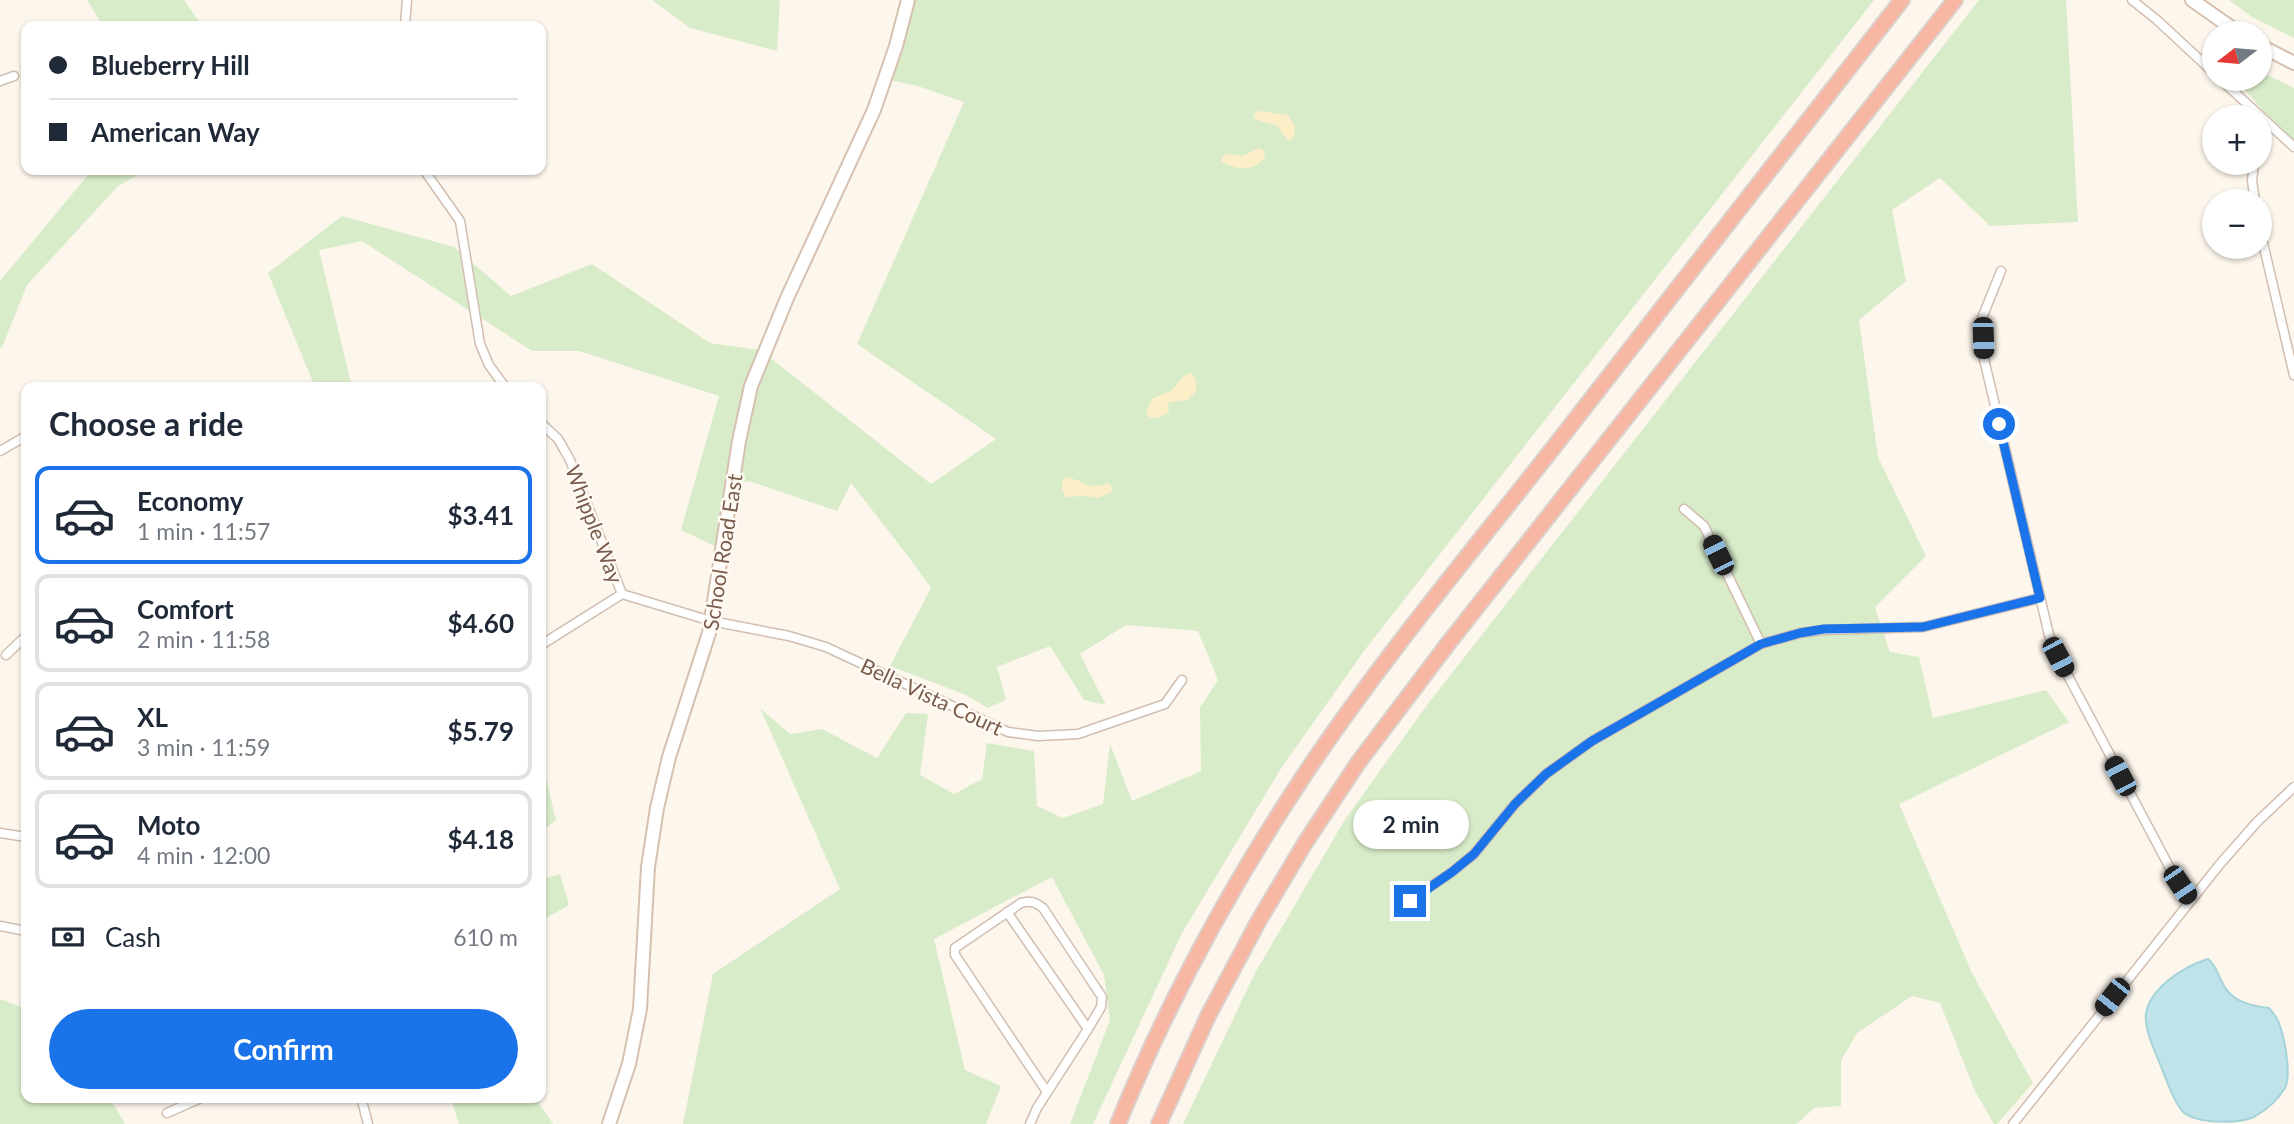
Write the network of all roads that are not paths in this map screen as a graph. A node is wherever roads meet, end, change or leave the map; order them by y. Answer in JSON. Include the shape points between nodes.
{"nodes":[{"id":1,"x":407,"y":0,"type":"edge"},
{"id":2,"x":908,"y":0,"type":"edge"},
{"id":3,"x":1902,"y":0,"type":"edge"},
{"id":4,"x":1955,"y":0,"type":"edge"},
{"id":5,"x":2132,"y":0,"type":"edge"},
{"id":6,"x":2192,"y":0,"type":"edge"},
{"id":7,"x":405,"y":21,"type":"edge"},
{"id":8,"x":2222,"y":21,"type":"edge"},
{"id":9,"x":2272,"y":52,"type":"edge"},
{"id":10,"x":2202,"y":62,"type":"edge"},
{"id":11,"x":2294,"y":63,"type":"edge"},
{"id":12,"x":14,"y":76,"type":"dead end"},
{"id":13,"x":0,"y":80,"type":"edge"},
{"id":14,"x":2233,"y":91,"type":"edge"},
{"id":15,"x":2248,"y":105,"type":"edge"},
{"id":16,"x":2272,"y":128,"type":"edge"},
{"id":17,"x":2294,"y":147,"type":"edge"},
{"id":18,"x":428,"y":175,"type":"edge"},
{"id":19,"x":2267,"y":259,"type":"edge"},
{"id":20,"x":2001,"y":271,"type":"dead end"},
{"id":21,"x":2294,"y":375,"type":"edge"},
{"id":22,"x":501,"y":382,"type":"edge"},
{"id":23,"x":546,"y":428,"type":"edge"},
{"id":24,"x":21,"y":439,"type":"edge"},
{"id":25,"x":0,"y":451,"type":"edge"},
{"id":26,"x":1684,"y":509,"type":"dead end"},
{"id":27,"x":622,"y":594,"type":"junction"},
{"id":28,"x":2040,"y":598,"type":"junction"},
{"id":29,"x":711,"y":621,"type":"junction"},
{"id":30,"x":21,"y":641,"type":"edge"},
{"id":31,"x":546,"y":642,"type":"edge"},
{"id":32,"x":1761,"y":644,"type":"junction"},
{"id":33,"x":6,"y":655,"type":"dead end"},
{"id":34,"x":1182,"y":680,"type":"dead end"},
{"id":35,"x":2294,"y":787,"type":"edge"},
{"id":36,"x":0,"y":833,"type":"edge"},
{"id":37,"x":21,"y":836,"type":"edge"},
{"id":38,"x":2190,"y":900,"type":"junction"},
{"id":39,"x":1400,"y":908,"type":"dead end"},
{"id":40,"x":1007,"y":912,"type":"junction"},
{"id":41,"x":0,"y":926,"type":"edge"},
{"id":42,"x":21,"y":930,"type":"edge"},
{"id":43,"x":1088,"y":1029,"type":"junction"},
{"id":44,"x":1047,"y":1093,"type":"junction"},
{"id":45,"x":190,"y":1103,"type":"edge"},
{"id":46,"x":363,"y":1103,"type":"edge"},
{"id":47,"x":167,"y":1113,"type":"dead end"},
{"id":48,"x":368,"y":1124,"type":"edge"},
{"id":49,"x":610,"y":1124,"type":"edge"},
{"id":50,"x":1030,"y":1124,"type":"edge"},
{"id":51,"x":1118,"y":1124,"type":"edge"},
{"id":52,"x":1159,"y":1124,"type":"edge"},
{"id":53,"x":2013,"y":1124,"type":"edge"}],
"edges":[{"from":1,"to":7,"type":"street"},
{"from":2,"to":29,"type":"street","name":"School Road East","via":[[874,110],[751,386]]},
{"from":3,"to":51,"type":"highway","via":[[1322,748],[1207,936]]},
{"from":4,"to":52,"type":"highway","via":[[1358,763],[1258,922],[1203,1026]]},
{"from":5,"to":10,"type":"street"},
{"from":6,"to":8,"type":"street"},
{"from":9,"to":11,"type":"street"},
{"from":12,"to":13,"type":"street"},
{"from":14,"to":15,"type":"street"},
{"from":16,"to":17,"type":"street"},
{"from":18,"to":22,"type":"street","via":[[460,220],[480,344]]},
{"from":19,"to":21,"type":"street"},
{"from":20,"to":28,"type":"street","via":[[1982,318],[1984,359]]},
{"from":23,"to":27,"type":"street","name":"Whipple Way","via":[[570,460]]},
{"from":24,"to":25,"type":"street"},
{"from":26,"to":32,"type":"street","via":[[1704,526]]},
{"from":27,"to":29,"type":"street","name":"Bella Vista Court"},
{"from":27,"to":31,"type":"street"},
{"from":28,"to":32,"type":"street","via":[[1923,627],[1824,629]]},
{"from":28,"to":38,"type":"street","via":[[2058,657]]},
{"from":29,"to":34,"type":"street","name":"Bella Vista Court","via":[[826,647],[1008,732],[1038,736],[1078,734],[1165,704]]},
{"from":29,"to":49,"type":"street","name":"School Road East","via":[[657,808],[640,1009]]},
{"from":30,"to":33,"type":"street"},
{"from":32,"to":39,"type":"street","via":[[1592,741],[1546,774],[1474,854]]},
{"from":35,"to":38,"type":"street","via":[[2241,838]]},
{"from":36,"to":37,"type":"street"},
{"from":38,"to":53,"type":"street"},
{"from":40,"to":43,"type":"street"},
{"from":40,"to":43,"type":"street","via":[[1026,902],[1043,908],[1102,998]]},
{"from":40,"to":44,"type":"street","via":[[954,951]]},
{"from":41,"to":42,"type":"street"},
{"from":43,"to":44,"type":"street"},
{"from":44,"to":50,"type":"street"},
{"from":45,"to":47,"type":"street"},
{"from":46,"to":48,"type":"street"}]}
